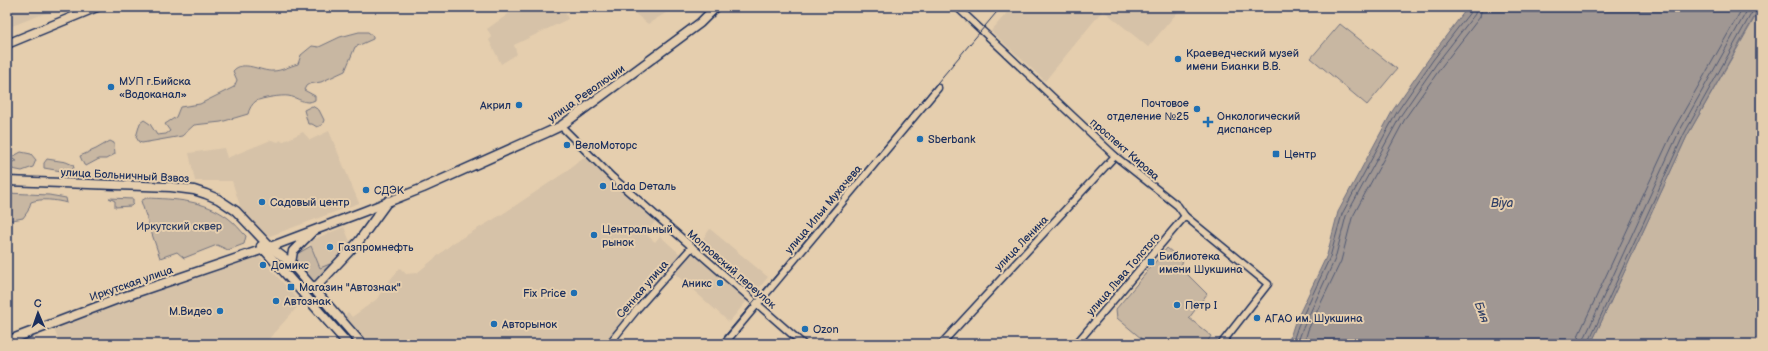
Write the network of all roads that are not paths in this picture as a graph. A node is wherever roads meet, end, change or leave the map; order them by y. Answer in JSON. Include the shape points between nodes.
{"nodes":[{"id":1,"x":97,"y":7,"type":"edge"},
{"id":2,"x":716,"y":7,"type":"edge"},
{"id":3,"x":957,"y":7,"type":"edge"},
{"id":4,"x":7,"y":44,"type":"edge"},
{"id":5,"x":938,"y":88,"type":"dead end"},
{"id":6,"x":560,"y":126,"type":"junction"},
{"id":7,"x":1115,"y":156,"type":"junction"},
{"id":8,"x":7,"y":181,"type":"edge"},
{"id":9,"x":7,"y":186,"type":"edge"},
{"id":10,"x":388,"y":201,"type":"junction"},
{"id":11,"x":1185,"y":216,"type":"junction"},
{"id":12,"x":314,"y":230,"type":"junction"},
{"id":13,"x":692,"y":247,"type":"junction"},
{"id":14,"x":267,"y":248,"type":"junction"},
{"id":15,"x":291,"y":263,"type":"junction"},
{"id":16,"x":283,"y":269,"type":"junction"},
{"id":17,"x":314,"y":289,"type":"junction"},
{"id":18,"x":757,"y":304,"type":"junction"},
{"id":19,"x":7,"y":341,"type":"edge"},
{"id":20,"x":348,"y":344,"type":"edge"},
{"id":21,"x":362,"y":344,"type":"edge"},
{"id":22,"x":609,"y":344,"type":"edge"},
{"id":23,"x":724,"y":344,"type":"edge"},
{"id":24,"x":803,"y":344,"type":"edge"},
{"id":25,"x":941,"y":344,"type":"edge"},
{"id":26,"x":1076,"y":344,"type":"edge"},
{"id":27,"x":1221,"y":344,"type":"edge"}],
"edges":[{"from":1,"to":4,"type":"main road"},
{"from":2,"to":6,"type":"main road","name":"улица Революции","via":[[700,23]]},
{"from":3,"to":7,"type":"street","name":"проспект Кирова"},
{"from":5,"to":18,"type":"street","name":"улица Ильи Мухачева"},
{"from":6,"to":10,"type":"main road","name":"улица Революции","via":[[423,188]]},
{"from":6,"to":13,"type":"street","name":"Мопровский переулок","via":[[612,178]]},
{"from":7,"to":11,"type":"street","name":"проспект Кирова","via":[[1178,206]]},
{"from":7,"to":25,"type":"street","name":"улица Ленина"},
{"from":8,"to":14,"type":"main road","name":"улица Больничный Взвоз","via":[[157,186],[194,190],[218,199],[232,208]]},
{"from":9,"to":14,"type":"main road","name":"улица Больничный Взвоз","via":[[157,192],[193,196],[225,210]]},
{"from":10,"to":12,"type":"main road","name":"улица Революции"},
{"from":10,"to":17,"type":"main road","via":[[360,241]]},
{"from":11,"to":26,"type":"street","name":"улица Льва Толстого"},
{"from":11,"to":27,"type":"street","name":"проспект Кирова","via":[[1268,284]]},
{"from":12,"to":14,"type":"main road","name":"улица Революции"},
{"from":12,"to":15,"type":"main road","via":[[293,251]]},
{"from":13,"to":18,"type":"street","name":"Мопровский переулок"},
{"from":13,"to":22,"type":"street","name":"Сенная улица"},
{"from":14,"to":15,"type":"main road"},
{"from":14,"to":16,"type":"main road"},
{"from":14,"to":19,"type":"main road","name":"Иркутская улица","via":[[123,297]]},
{"from":15,"to":16,"type":"main road","via":[[283,261]]},
{"from":15,"to":17,"type":"main road"},
{"from":16,"to":20,"type":"main road"},
{"from":17,"to":21,"type":"main road"},
{"from":18,"to":23,"type":"street","name":"улица Ильи Мухачева"},
{"from":18,"to":24,"type":"street","name":"Мопровский переулок"}]}
